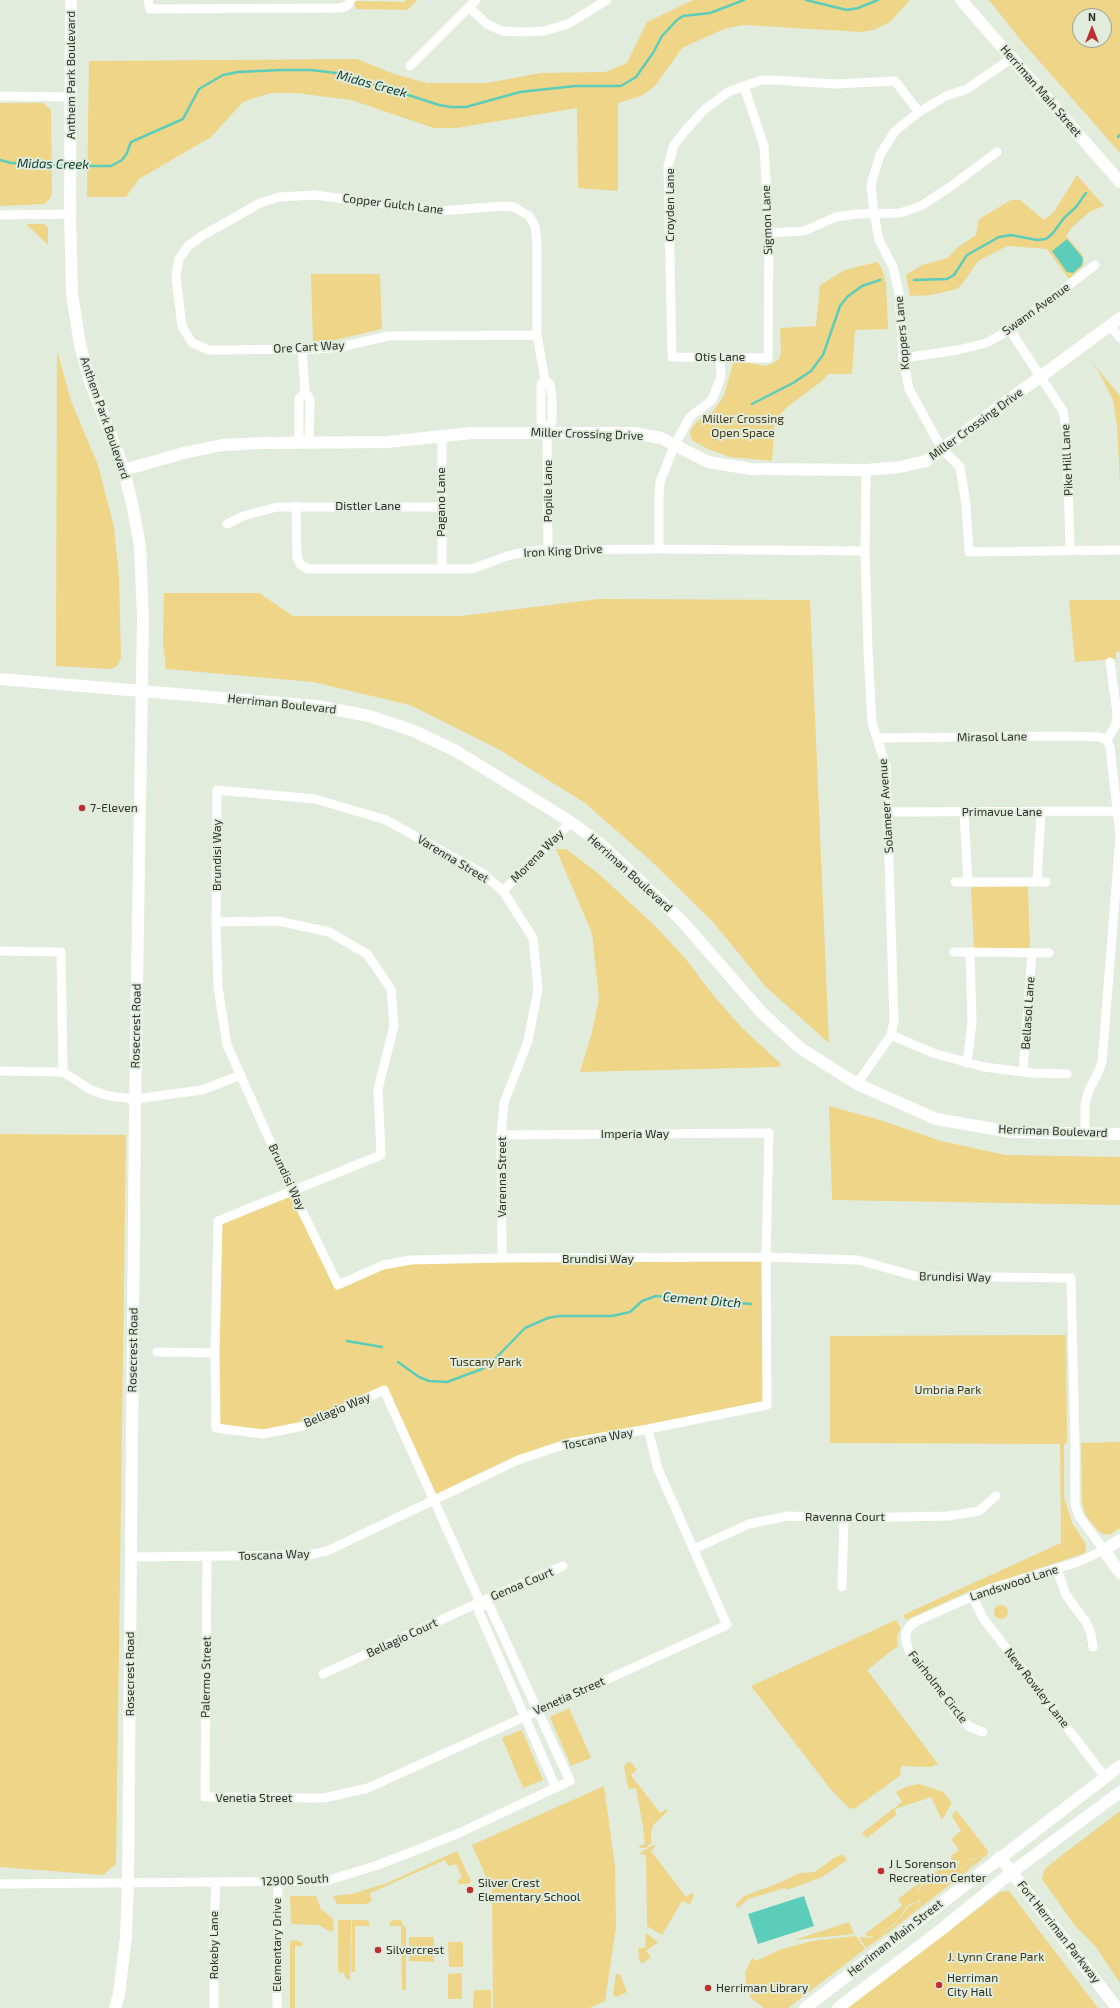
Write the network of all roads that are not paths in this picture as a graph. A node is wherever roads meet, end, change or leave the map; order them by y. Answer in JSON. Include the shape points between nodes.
{"nodes":[{"id":1,"x":71,"y":0,"type":"edge"},
{"id":2,"x":607,"y":0,"type":"edge"},
{"id":3,"x":962,"y":0,"type":"edge"},
{"id":4,"x":349,"y":2,"type":"edge"},
{"id":5,"x":473,"y":3,"type":"edge"},
{"id":6,"x":149,"y":4,"type":"edge"},
{"id":7,"x":250,"y":4,"type":"edge"},
{"id":8,"x":1012,"y":58,"type":"junction"},
{"id":9,"x":410,"y":66,"type":"dead end"},
{"id":10,"x":744,"y":86,"type":"junction"},
{"id":11,"x":0,"y":96,"type":"edge"},
{"id":12,"x":70,"y":97,"type":"junction"},
{"id":13,"x":919,"y":112,"type":"junction"},
{"id":14,"x":997,"y":152,"type":"dead end"},
{"id":15,"x":1120,"y":182,"type":"edge"},
{"id":16,"x":874,"y":213,"type":"junction"},
{"id":17,"x":70,"y":214,"type":"junction"},
{"id":18,"x":0,"y":215,"type":"edge"},
{"id":19,"x":768,"y":233,"type":"junction"},
{"id":20,"x":180,"y":259,"type":"joint"},
{"id":21,"x":1095,"y":265,"type":"dead end"},
{"id":22,"x":1115,"y":322,"type":"edge"},
{"id":23,"x":1010,"y":330,"type":"junction"},
{"id":24,"x":537,"y":335,"type":"junction"},
{"id":25,"x":1120,"y":338,"type":"edge"},
{"id":26,"x":302,"y":350,"type":"junction"},
{"id":27,"x":672,"y":357,"type":"joint"},
{"id":28,"x":720,"y":357,"type":"junction"},
{"id":29,"x":768,"y":358,"type":"joint"},
{"id":30,"x":903,"y":358,"type":"junction"},
{"id":31,"x":1040,"y":377,"type":"junction"},
{"id":32,"x":547,"y":433,"type":"junction"},
{"id":33,"x":442,"y":436,"type":"junction"},
{"id":34,"x":304,"y":442,"type":"junction"},
{"id":35,"x":675,"y":444,"type":"junction"},
{"id":36,"x":942,"y":449,"type":"junction"},
{"id":37,"x":124,"y":470,"type":"junction"},
{"id":38,"x":866,"y":470,"type":"junction"},
{"id":39,"x":296,"y":506,"type":"junction"},
{"id":40,"x":440,"y":507,"type":"junction"},
{"id":41,"x":227,"y":524,"type":"dead end"},
{"id":42,"x":659,"y":548,"type":"junction"},
{"id":43,"x":548,"y":550,"type":"junction"},
{"id":44,"x":1070,"y":550,"type":"junction"},
{"id":45,"x":1120,"y":550,"type":"edge"},
{"id":46,"x":865,"y":551,"type":"junction"},
{"id":47,"x":442,"y":569,"type":"junction"},
{"id":48,"x":1110,"y":662,"type":"dead end"},
{"id":49,"x":0,"y":679,"type":"edge"},
{"id":50,"x":142,"y":691,"type":"junction"},
{"id":51,"x":877,"y":738,"type":"junction"},
{"id":52,"x":1107,"y":740,"type":"junction"},
{"id":53,"x":217,"y":790,"type":"joint"},
{"id":54,"x":1117,"y":811,"type":"junction"},
{"id":55,"x":888,"y":812,"type":"junction"},
{"id":56,"x":964,"y":812,"type":"junction"},
{"id":57,"x":1041,"y":812,"type":"junction"},
{"id":58,"x":571,"y":822,"type":"junction"},
{"id":59,"x":1120,"y":837,"type":"edge"},
{"id":60,"x":955,"y":882,"type":"dead end"},
{"id":61,"x":968,"y":882,"type":"junction"},
{"id":62,"x":503,"y":891,"type":"junction"},
{"id":63,"x":216,"y":922,"type":"junction"},
{"id":64,"x":0,"y":951,"type":"edge"},
{"id":65,"x":954,"y":952,"type":"dead end"},
{"id":66,"x":970,"y":952,"type":"junction"},
{"id":67,"x":1032,"y":953,"type":"junction"},
{"id":68,"x":1049,"y":953,"type":"dead end"},
{"id":69,"x":891,"y":1035,"type":"junction"},
{"id":70,"x":967,"y":1063,"type":"junction"},
{"id":71,"x":0,"y":1071,"type":"edge"},
{"id":72,"x":63,"y":1072,"type":"junction"},
{"id":73,"x":1023,"y":1072,"type":"junction"},
{"id":74,"x":1067,"y":1074,"type":"dead end"},
{"id":75,"x":240,"y":1075,"type":"junction"},
{"id":76,"x":857,"y":1084,"type":"junction"},
{"id":77,"x":135,"y":1099,"type":"junction"},
{"id":78,"x":769,"y":1133,"type":"joint"},
{"id":79,"x":1086,"y":1133,"type":"junction"},
{"id":80,"x":1120,"y":1134,"type":"edge"},
{"id":81,"x":501,"y":1135,"type":"junction"},
{"id":82,"x":293,"y":1192,"type":"junction"},
{"id":83,"x":766,"y":1257,"type":"junction"},
{"id":84,"x":502,"y":1258,"type":"junction"},
{"id":85,"x":157,"y":1352,"type":"dead end"},
{"id":86,"x":215,"y":1353,"type":"junction"},
{"id":87,"x":648,"y":1429,"type":"junction"},
{"id":88,"x":996,"y":1496,"type":"dead end"},
{"id":89,"x":434,"y":1500,"type":"junction"},
{"id":90,"x":844,"y":1518,"type":"junction"},
{"id":91,"x":1120,"y":1540,"type":"edge"},
{"id":92,"x":694,"y":1549,"type":"junction"},
{"id":93,"x":1104,"y":1550,"type":"junction"},
{"id":94,"x":131,"y":1557,"type":"junction"},
{"id":95,"x":207,"y":1558,"type":"junction"},
{"id":96,"x":563,"y":1566,"type":"dead end"},
{"id":97,"x":1057,"y":1568,"type":"junction"},
{"id":98,"x":1120,"y":1573,"type":"edge"},
{"id":99,"x":842,"y":1587,"type":"dead end"},
{"id":100,"x":972,"y":1596,"type":"junction"},
{"id":101,"x":480,"y":1602,"type":"junction"},
{"id":102,"x":906,"y":1633,"type":"joint"},
{"id":103,"x":1093,"y":1647,"type":"dead end"},
{"id":104,"x":323,"y":1674,"type":"dead end"},
{"id":105,"x":537,"y":1711,"type":"junction"},
{"id":106,"x":524,"y":1717,"type":"junction"},
{"id":107,"x":982,"y":1732,"type":"dead end"},
{"id":108,"x":1120,"y":1766,"type":"edge"},
{"id":109,"x":1105,"y":1777,"type":"junction"},
{"id":110,"x":570,"y":1781,"type":"joint"},
{"id":111,"x":556,"y":1788,"type":"junction"},
{"id":112,"x":1120,"y":1792,"type":"edge"},
{"id":113,"x":205,"y":1797,"type":"joint"},
{"id":114,"x":1000,"y":1857,"type":"junction"},
{"id":115,"x":1012,"y":1872,"type":"junction"},
{"id":116,"x":128,"y":1882,"type":"junction"},
{"id":117,"x":216,"y":1882,"type":"junction"},
{"id":118,"x":278,"y":1882,"type":"junction"},
{"id":119,"x":0,"y":1884,"type":"edge"},
{"id":120,"x":115,"y":2008,"type":"edge"},
{"id":121,"x":214,"y":2008,"type":"edge"},
{"id":122,"x":277,"y":2008,"type":"edge"},
{"id":123,"x":805,"y":2008,"type":"edge"},
{"id":124,"x":838,"y":2008,"type":"edge"},
{"id":125,"x":1118,"y":2008,"type":"edge"}],
"edges":[{"from":1,"to":12,"type":"main road","name":"Anthem Park Boulevard"},
{"from":2,"to":5,"type":"street","via":[[568,24],[544,31],[522,32],[502,31],[487,24]]},
{"from":3,"to":8,"type":"main road","name":"Herriman Main Street"},
{"from":4,"to":7,"type":"street","via":[[341,8]]},
{"from":5,"to":9,"type":"street"},
{"from":6,"to":7,"type":"street"},
{"from":8,"to":13,"type":"street","name":"Koppers Lane","via":[[967,89],[946,96]]},
{"from":8,"to":15,"type":"main road","name":"Herriman Main Street"},
{"from":10,"to":13,"type":"street","name":"Croyden Lane","via":[[762,80],[836,84],[896,81]]},
{"from":10,"to":19,"type":"street","name":"Sigmon Lane","via":[[764,146]]},
{"from":10,"to":27,"type":"street","name":"Croyden Lane","via":[[728,92],[704,110],[674,145],[668,166]]},
{"from":11,"to":12,"type":"street"},
{"from":12,"to":17,"type":"main road","name":"Anthem Park Boulevard"},
{"from":13,"to":16,"type":"street","name":"Koppers Lane","via":[[895,131],[880,155],[871,184]]},
{"from":14,"to":16,"type":"street","via":[[950,188],[921,206],[900,213]]},
{"from":16,"to":19,"type":"street","via":[[836,217],[804,231]]},
{"from":16,"to":30,"type":"street","name":"Koppers Lane","via":[[879,240],[893,267],[899,293]]},
{"from":17,"to":18,"type":"street"},
{"from":17,"to":37,"type":"main road","name":"Anthem Park Boulevard","via":[[72,294],[80,345],[89,378]]},
{"from":19,"to":29,"type":"street","name":"Sigmon Lane"},
{"from":20,"to":24,"type":"street","name":"Copper Gulch Lane","via":[[188,246],[202,236],[260,203],[279,197],[314,195],[440,211],[514,207],[529,216],[535,226]]},
{"from":20,"to":26,"type":"street","name":"Ore Cart Way","via":[[176,278],[182,326],[195,345],[209,350]]},
{"from":21,"to":23,"type":"street","name":"Swann Avenue"},
{"from":22,"to":25,"type":"street"},
{"from":22,"to":31,"type":"main road","name":"Miller Crossing Drive"},
{"from":23,"to":30,"type":"street","name":"Swann Avenue","via":[[986,343]]},
{"from":23,"to":31,"type":"street","name":"Pike Hill Lane"},
{"from":24,"to":26,"type":"street","name":"Ore Cart Way","via":[[388,336],[341,347]]},
{"from":24,"to":32,"type":"street","name":"Copper Gulch Lane","via":[[545,380],[541,384],[541,421]]},
{"from":26,"to":34,"type":"street","via":[[305,392],[299,399]]},
{"from":27,"to":28,"type":"street","name":"Otis Lane"},
{"from":28,"to":29,"type":"street","name":"Otis Lane"},
{"from":28,"to":35,"type":"street","via":[[721,377],[712,400],[690,417]]},
{"from":30,"to":36,"type":"street","name":"Koppers Lane","via":[[909,389]]},
{"from":31,"to":36,"type":"main road","name":"Miller Crossing Drive"},
{"from":31,"to":44,"type":"street","name":"Pike Hill Lane","via":[[1063,411],[1067,435]]},
{"from":32,"to":33,"type":"main road","name":"Miller Crossing Drive","via":[[472,433]]},
{"from":32,"to":35,"type":"main road","name":"Miller Crossing Drive","via":[[634,433],[661,438]]},
{"from":32,"to":43,"type":"street","name":"Popile Lane"},
{"from":33,"to":34,"type":"main road","name":"Miller Crossing Drive","via":[[380,442]]},
{"from":33,"to":40,"type":"street","name":"Pagano Lane"},
{"from":34,"to":37,"type":"main road","name":"Miller Crossing Drive","via":[[222,446],[184,453]]},
{"from":35,"to":38,"type":"main road","name":"Miller Crossing Drive","via":[[708,462],[751,469]]},
{"from":35,"to":42,"type":"street","via":[[660,482]]},
{"from":36,"to":38,"type":"main road","name":"Miller Crossing Drive","via":[[926,461],[900,467]]},
{"from":36,"to":44,"type":"street","name":"Koppers Lane","via":[[960,467],[966,504],[969,552]]},
{"from":37,"to":50,"type":"main road","name":"Anthem Park Boulevard","via":[[140,553],[143,610]]},
{"from":38,"to":46,"type":"street","name":"Solameer Avenue"},
{"from":39,"to":40,"type":"street","name":"Distler Lane"},
{"from":39,"to":41,"type":"street","name":"Distler Lane","via":[[257,512]]},
{"from":39,"to":47,"type":"street","name":"Iron King Drive","via":[[297,558],[301,565],[308,569]]},
{"from":40,"to":47,"type":"street","name":"Pagano Lane"},
{"from":42,"to":43,"type":"street","name":"Iron King Drive"},
{"from":42,"to":46,"type":"street","name":"Iron King Drive"},
{"from":43,"to":47,"type":"street","name":"Iron King Drive","via":[[507,556],[472,569]]},
{"from":44,"to":45,"type":"street","name":"Koppers Lane"},
{"from":46,"to":51,"type":"street","name":"Solameer Avenue","via":[[872,724]]},
{"from":48,"to":52,"type":"street","via":[[1117,713],[1116,724]]},
{"from":49,"to":50,"type":"main road","name":"Herriman Boulevard"},
{"from":50,"to":58,"type":"main road","name":"Herriman Boulevard","via":[[317,706],[369,716],[414,731],[456,751]]},
{"from":50,"to":77,"type":"main road","name":"Rosecrest Road"},
{"from":51,"to":52,"type":"street","name":"Mirasol Lane","via":[[1062,736],[1100,737]]},
{"from":51,"to":55,"type":"street","name":"Solameer Avenue","via":[[886,766]]},
{"from":52,"to":54,"type":"street"},
{"from":53,"to":62,"type":"street","name":"Varenna Street","via":[[315,799],[386,820],[482,873]]},
{"from":53,"to":63,"type":"street","name":"Brundisi Way"},
{"from":54,"to":57,"type":"street","name":"Primavue Lane"},
{"from":54,"to":59,"type":"street"},
{"from":55,"to":56,"type":"street","name":"Primavue Lane"},
{"from":55,"to":69,"type":"street","name":"Solameer Avenue","via":[[894,991],[894,1022]]},
{"from":56,"to":57,"type":"street","name":"Primavue Lane"},
{"from":56,"to":61,"type":"street"},
{"from":57,"to":61,"type":"street","via":[[1042,882]]},
{"from":58,"to":62,"type":"street","name":"Morena Way"},
{"from":58,"to":76,"type":"main road","name":"Herriman Boulevard","via":[[603,846],[682,921],[762,1013],[800,1048]]},
{"from":59,"to":79,"type":"street","via":[[1102,1062],[1088,1090],[1085,1104]]},
{"from":60,"to":61,"type":"street"},
{"from":62,"to":81,"type":"street","name":"Varenna Street","via":[[533,938],[538,989],[528,1041],[504,1103]]},
{"from":63,"to":75,"type":"street","name":"Brundisi Way","via":[[218,987],[227,1045]]},
{"from":63,"to":82,"type":"street","via":[[278,920],[329,932],[367,954],[391,989],[394,1026],[378,1088],[381,1155]]},
{"from":64,"to":72,"type":"street","via":[[61,952]]},
{"from":65,"to":66,"type":"street"},
{"from":66,"to":67,"type":"street"},
{"from":66,"to":70,"type":"street","via":[[972,1022]]},
{"from":67,"to":68,"type":"street"},
{"from":67,"to":73,"type":"street","name":"Bellasol Lane"},
{"from":69,"to":70,"type":"street","via":[[933,1053]]},
{"from":69,"to":76,"type":"street","name":"Solameer Avenue"},
{"from":70,"to":73,"type":"street"},
{"from":71,"to":72,"type":"street"},
{"from":72,"to":77,"type":"street","via":[[91,1090],[109,1096]]},
{"from":73,"to":74,"type":"street"},
{"from":75,"to":77,"type":"street","via":[[202,1090]]},
{"from":75,"to":82,"type":"street","name":"Brundisi Way"},
{"from":76,"to":79,"type":"main road","name":"Herriman Boulevard","via":[[936,1119],[1011,1132]]},
{"from":77,"to":94,"type":"main road","name":"Rosecrest Road"},
{"from":78,"to":81,"type":"street","name":"Imperia Way"},
{"from":78,"to":83,"type":"street","name":"Toscana Way"},
{"from":79,"to":80,"type":"main road","name":"Herriman Boulevard"},
{"from":81,"to":84,"type":"street","name":"Varenna Street"},
{"from":82,"to":84,"type":"street","name":"Brundisi Way","via":[[338,1285],[383,1265],[411,1260]]},
{"from":82,"to":86,"type":"street","name":"Bellagio Way","via":[[218,1222]]},
{"from":83,"to":84,"type":"street","name":"Brundisi Way"},
{"from":83,"to":87,"type":"street","name":"Toscana Way","via":[[767,1405]]},
{"from":83,"to":93,"type":"street","name":"Brundisi Way","via":[[858,1260],[915,1276],[1071,1278],[1075,1504],[1079,1516]]},
{"from":85,"to":86,"type":"street"},
{"from":86,"to":89,"type":"street","name":"Bellagio Way","via":[[216,1428],[263,1434],[304,1426],[384,1390]]},
{"from":87,"to":89,"type":"street","name":"Toscana Way","via":[[569,1443],[518,1460]]},
{"from":87,"to":92,"type":"street","name":"Venetia Street","via":[[658,1469]]},
{"from":88,"to":90,"type":"street","name":"Ravenna Court","via":[[979,1511],[948,1516]]},
{"from":89,"to":95,"type":"street","name":"Toscana Way","via":[[327,1551],[308,1555]]},
{"from":89,"to":101,"type":"street","name":"Bellagio Way"},
{"from":90,"to":92,"type":"street","name":"Ravenna Court","via":[[788,1516],[749,1524]]},
{"from":90,"to":99,"type":"street"},
{"from":91,"to":93,"type":"main road"},
{"from":92,"to":105,"type":"street","name":"Venetia Street","via":[[727,1625]]},
{"from":93,"to":97,"type":"street","name":"Landswood Lane"},
{"from":93,"to":98,"type":"main road","name":"Brundisi Way"},
{"from":94,"to":95,"type":"street","name":"Toscana Way"},
{"from":94,"to":116,"type":"main road","name":"Rosecrest Road"},
{"from":95,"to":113,"type":"street","name":"Palermo Street"},
{"from":96,"to":101,"type":"street","name":"Genoa Court"},
{"from":97,"to":100,"type":"street","name":"Landswood Lane"},
{"from":97,"to":103,"type":"street","via":[[1066,1595],[1086,1622]]},
{"from":100,"to":102,"type":"street","name":"Landswood Lane","via":[[917,1621]]},
{"from":100,"to":109,"type":"street","name":"New Rowley Lane","via":[[983,1618]]},
{"from":101,"to":104,"type":"street","name":"Bellagio Court"},
{"from":101,"to":105,"type":"street","name":"Bellagio Way","via":[[490,1607]]},
{"from":101,"to":106,"type":"street","name":"Bellagio Way","via":[[479,1612]]},
{"from":102,"to":107,"type":"street","name":"Fairholme Circle","via":[[909,1651],[955,1712],[970,1727]]},
{"from":105,"to":106,"type":"street","name":"Venetia Street"},
{"from":105,"to":110,"type":"street","name":"Bellagio Way"},
{"from":106,"to":111,"type":"street","name":"Bellagio Way"},
{"from":106,"to":113,"type":"street","name":"Venetia Street","via":[[368,1788],[324,1798]]},
{"from":108,"to":109,"type":"main road","name":"Herriman Main Street"},
{"from":109,"to":114,"type":"main road","name":"Herriman Main Street"},
{"from":110,"to":111,"type":"street","name":"12900 South"},
{"from":111,"to":118,"type":"street","name":"12900 South","via":[[457,1834],[378,1865],[326,1881]]},
{"from":112,"to":115,"type":"main road","name":"Herriman Main Street"},
{"from":114,"to":115,"type":"main road","name":"Fort Herriman Parkway"},
{"from":114,"to":123,"type":"main road","name":"Herriman Main Street"},
{"from":115,"to":124,"type":"main road","name":"Herriman Main Street","via":[[942,1930]]},
{"from":115,"to":125,"type":"main road","name":"Fort Herriman Parkway"},
{"from":116,"to":117,"type":"street","name":"12900 South"},
{"from":116,"to":119,"type":"street","name":"12900 South"},
{"from":116,"to":120,"type":"main road","name":"Rosecrest Road","via":[[126,1937]]},
{"from":117,"to":118,"type":"street","name":"12900 South"},
{"from":117,"to":121,"type":"street","name":"Rokeby Lane"},
{"from":118,"to":122,"type":"street","name":"Elementary Drive"}]}
